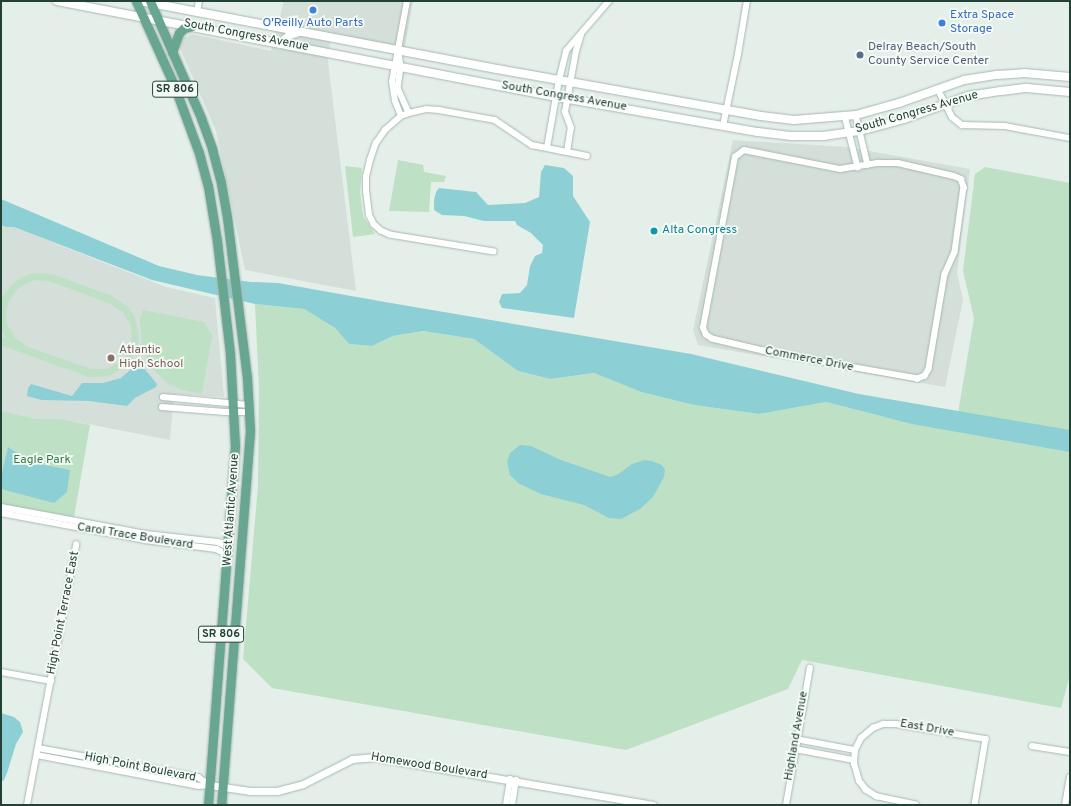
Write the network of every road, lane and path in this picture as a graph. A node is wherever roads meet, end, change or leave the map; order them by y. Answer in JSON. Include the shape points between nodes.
{"nodes":[{"id":1,"x":57,"y":1,"type":"edge"},
{"id":2,"x":136,"y":1,"type":"edge"},
{"id":3,"x":140,"y":1,"type":"edge"},
{"id":4,"x":199,"y":1,"type":"edge"},
{"id":5,"x":407,"y":1,"type":"edge"},
{"id":6,"x":609,"y":1,"type":"edge"},
{"id":7,"x":747,"y":1,"type":"edge"},
{"id":8,"x":150,"y":2,"type":"edge"},
{"id":9,"x":197,"y":12,"type":"junction"},
{"id":10,"x":144,"y":16,"type":"junction"},
{"id":11,"x":159,"y":19,"type":"junction"},
{"id":12,"x":192,"y":26,"type":"junction"},
{"id":13,"x":299,"y":32,"type":"junction"},
{"id":14,"x":582,"y":32,"type":"junction"},
{"id":15,"x":280,"y":43,"type":"junction"},
{"id":16,"x":398,"y":50,"type":"junction"},
{"id":17,"x":172,"y":52,"type":"junction"},
{"id":18,"x":398,"y":66,"type":"junction"},
{"id":19,"x":1070,"y":77,"type":"edge"},
{"id":20,"x":559,"y":80,"type":"junction"},
{"id":21,"x":571,"y":82,"type":"junction"},
{"id":22,"x":938,"y":89,"type":"junction"},
{"id":23,"x":1070,"y":92,"type":"edge"},
{"id":24,"x":557,"y":96,"type":"junction"},
{"id":25,"x":568,"y":98,"type":"junction"},
{"id":26,"x":944,"y":103,"type":"junction"},
{"id":27,"x":727,"y":110,"type":"junction"},
{"id":28,"x":409,"y":113,"type":"junction"},
{"id":29,"x":856,"y":115,"type":"junction"},
{"id":30,"x":402,"y":116,"type":"junction"},
{"id":31,"x":845,"y":116,"type":"junction"},
{"id":32,"x":723,"y":126,"type":"junction"},
{"id":33,"x":860,"y":131,"type":"junction"},
{"id":34,"x":850,"y":132,"type":"junction"},
{"id":35,"x":1070,"y":138,"type":"edge"},
{"id":36,"x":547,"y":148,"type":"junction"},
{"id":37,"x":567,"y":152,"type":"junction"},
{"id":38,"x":587,"y":156,"type":"dead end"},
{"id":39,"x":868,"y":165,"type":"junction"},
{"id":40,"x":858,"y":167,"type":"junction"},
{"id":41,"x":228,"y":217,"type":"junction"},
{"id":42,"x":214,"y":219,"type":"junction"},
{"id":43,"x":494,"y":252,"type":"dead end"},
{"id":44,"x":163,"y":398,"type":"dead end"},
{"id":45,"x":162,"y":407,"type":"dead end"},
{"id":46,"x":234,"y":408,"type":"junction"},
{"id":47,"x":249,"y":409,"type":"junction"},
{"id":48,"x":1,"y":507,"type":"edge"},
{"id":49,"x":1,"y":513,"type":"edge"},
{"id":50,"x":43,"y":518,"type":"junction"},
{"id":51,"x":76,"y":546,"type":"dead end"},
{"id":52,"x":228,"y":551,"type":"junction"},
{"id":53,"x":239,"y":574,"type":"junction"},
{"id":54,"x":810,"y":668,"type":"dead end"},
{"id":55,"x":1,"y":672,"type":"edge"},
{"id":56,"x":51,"y":681,"type":"junction"},
{"id":57,"x":796,"y":739,"type":"junction"},
{"id":58,"x":1032,"y":746,"type":"dead end"},
{"id":59,"x":38,"y":748,"type":"junction"},
{"id":60,"x":795,"y":749,"type":"junction"},
{"id":61,"x":1070,"y":752,"type":"edge"},
{"id":62,"x":37,"y":755,"type":"junction"},
{"id":63,"x":854,"y":755,"type":"junction"},
{"id":64,"x":1070,"y":777,"type":"edge"},
{"id":65,"x":513,"y":780,"type":"junction"},
{"id":66,"x":210,"y":785,"type":"junction"},
{"id":67,"x":223,"y":786,"type":"junction"},
{"id":68,"x":27,"y":805,"type":"edge"},
{"id":69,"x":208,"y":805,"type":"edge"},
{"id":70,"x":221,"y":805,"type":"edge"},
{"id":71,"x":506,"y":805,"type":"edge"},
{"id":72,"x":512,"y":805,"type":"edge"},
{"id":73,"x":653,"y":805,"type":"edge"},
{"id":74,"x":786,"y":805,"type":"edge"},
{"id":75,"x":916,"y":805,"type":"edge"},
{"id":76,"x":975,"y":805,"type":"edge"},
{"id":77,"x":1065,"y":805,"type":"edge"}],
"edges":[{"from":1,"to":10,"type":"main road","name":"South Congress Avenue"},
{"from":2,"to":10,"type":"main road","name":"West Atlantic Avenue","number":"SR 806"},
{"from":3,"to":8,"type":"main road","name":"South Congress Avenue"},
{"from":4,"to":9,"type":"street"},
{"from":5,"to":16,"type":"street"},
{"from":6,"to":14,"type":"street"},
{"from":7,"to":27,"type":"street"},
{"from":8,"to":9,"type":"main road","name":"South Congress Avenue"},
{"from":8,"to":11,"type":"main road","name":"West Atlantic Avenue","number":"SR 806"},
{"from":9,"to":13,"type":"main road","name":"South Congress Avenue"},
{"from":10,"to":11,"type":"main road","name":"South Congress Avenue"},
{"from":10,"to":42,"type":"main road","name":"West Atlantic Avenue","number":"SR 806","via":[[174,85],[199,153]]},
{"from":11,"to":12,"type":"main road","name":"South Congress Avenue"},
{"from":11,"to":17,"type":"main road","name":"West Atlantic Avenue","number":"SR 806"},
{"from":12,"to":15,"type":"main road","name":"South Congress Avenue"},
{"from":12,"to":17,"type":"main road","via":[[179,32]]},
{"from":13,"to":15,"type":"main road","via":[[290,34]]},
{"from":13,"to":16,"type":"main road","name":"South Congress Avenue"},
{"from":14,"to":20,"type":"street","via":[[566,51]]},
{"from":14,"to":21,"type":"street"},
{"from":15,"to":18,"type":"main road","name":"South Congress Avenue"},
{"from":16,"to":18,"type":"street"},
{"from":16,"to":20,"type":"main road","name":"South Congress Avenue"},
{"from":17,"to":41,"type":"main road","name":"West Atlantic Avenue","number":"SR 806","via":[[212,149]]},
{"from":18,"to":24,"type":"main road","name":"South Congress Avenue"},
{"from":18,"to":28,"type":"street","via":[[398,88]]},
{"from":18,"to":30,"type":"street","via":[[392,89]]},
{"from":19,"to":22,"type":"main road","name":"South Congress Avenue","via":[[1024,73],[997,75],[964,80]]},
{"from":20,"to":21,"type":"main road","name":"South Congress Avenue"},
{"from":20,"to":24,"type":"street"},
{"from":21,"to":25,"type":"street"},
{"from":21,"to":27,"type":"main road","name":"South Congress Avenue"},
{"from":22,"to":26,"type":"street"},
{"from":22,"to":29,"type":"main road","name":"South Congress Avenue"},
{"from":23,"to":26,"type":"main road","name":"South Congress Avenue","via":[[1026,88],[968,96]]},
{"from":24,"to":25,"type":"main road","name":"South Congress Avenue"},
{"from":24,"to":36,"type":"street"},
{"from":25,"to":32,"type":"main road","name":"South Congress Avenue"},
{"from":25,"to":37,"type":"street","via":[[566,112],[571,128]]},
{"from":26,"to":33,"type":"main road","name":"South Congress Avenue","via":[[904,119]]},
{"from":26,"to":35,"type":"street","via":[[954,120],[962,125],[1005,126]]},
{"from":27,"to":31,"type":"main road","name":"South Congress Avenue","via":[[794,120]]},
{"from":27,"to":32,"type":"street"},
{"from":28,"to":30,"type":"street"},
{"from":28,"to":36,"type":"street","via":[[426,109],[439,110],[495,120],[532,145]]},
{"from":29,"to":31,"type":"main road","name":"South Congress Avenue"},
{"from":29,"to":33,"type":"street"},
{"from":30,"to":43,"type":"street","via":[[385,130],[376,143],[370,160],[366,192],[369,215],[374,225],[390,236]]},
{"from":31,"to":34,"type":"street"},
{"from":32,"to":34,"type":"main road","name":"South Congress Avenue","via":[[792,136],[822,136]]},
{"from":33,"to":34,"type":"main road","name":"South Congress Avenue"},
{"from":33,"to":39,"type":"street"},
{"from":34,"to":40,"type":"street"},
{"from":36,"to":37,"type":"street"},
{"from":37,"to":38,"type":"street"},
{"from":39,"to":40,"type":"street","name":"Commerce Drive"},
{"from":39,"to":40,"type":"street","name":"Commerce Drive","via":[[898,163],[954,176],[963,183],[955,252],[945,274],[929,369],[925,376],[918,379],[844,366],[763,351],[706,336],[703,328],[737,153],[748,150],[840,169]]},
{"from":41,"to":42,"type":"street"},
{"from":41,"to":47,"type":"main road","name":"West Atlantic Avenue","number":"SR 806"},
{"from":42,"to":46,"type":"main road","name":"West Atlantic Avenue","number":"SR 806"},
{"from":44,"to":46,"type":"street"},
{"from":45,"to":46,"type":"street"},
{"from":46,"to":47,"type":"street"},
{"from":46,"to":52,"type":"main road","name":"West Atlantic Avenue","number":"SR 806","via":[[235,446]]},
{"from":47,"to":53,"type":"main road","name":"West Atlantic Avenue","number":"SR 806"},
{"from":48,"to":50,"type":"street"},
{"from":49,"to":50,"type":"street"},
{"from":50,"to":52,"type":"street","name":"Carol Trace Boulevard","via":[[218,542]]},
{"from":51,"to":56,"type":"street","name":"High Point Terrace East"},
{"from":52,"to":53,"type":"main road","via":[[234,554]]},
{"from":52,"to":66,"type":"main road","name":"West Atlantic Avenue","number":"SR 806"},
{"from":53,"to":67,"type":"main road","name":"West Atlantic Avenue","number":"SR 806"},
{"from":54,"to":57,"type":"street","name":"Highland Avenue"},
{"from":55,"to":56,"type":"street"},
{"from":56,"to":59,"type":"street"},
{"from":57,"to":60,"type":"street","name":"Highland Avenue"},
{"from":57,"to":63,"type":"street"},
{"from":58,"to":61,"type":"street"},
{"from":59,"to":62,"type":"street"},
{"from":59,"to":66,"type":"street","name":"High Point Boulevard","via":[[198,777]]},
{"from":60,"to":63,"type":"street"},
{"from":60,"to":74,"type":"street","name":"Highland Avenue"},
{"from":62,"to":66,"type":"street","name":"High Point Boulevard","via":[[199,786]]},
{"from":62,"to":68,"type":"street"},
{"from":63,"to":75,"type":"street","via":[[857,777],[870,793],[887,800]]},
{"from":63,"to":76,"type":"street","name":"East Drive","via":[[862,738],[869,731],[887,724],[901,724],[986,740]]},
{"from":64,"to":77,"type":"street"},
{"from":65,"to":67,"type":"street","name":"Homewood Boulevard","via":[[373,756],[352,760],[290,789],[264,792]]},
{"from":65,"to":71,"type":"street"},
{"from":65,"to":72,"type":"street"},
{"from":65,"to":73,"type":"street","name":"Homewood Boulevard"},
{"from":66,"to":67,"type":"street","name":"Homewood Boulevard"},
{"from":66,"to":69,"type":"main road","name":"West Atlantic Avenue","number":"SR 806"},
{"from":67,"to":70,"type":"main road","name":"West Atlantic Avenue","number":"SR 806"}]}
